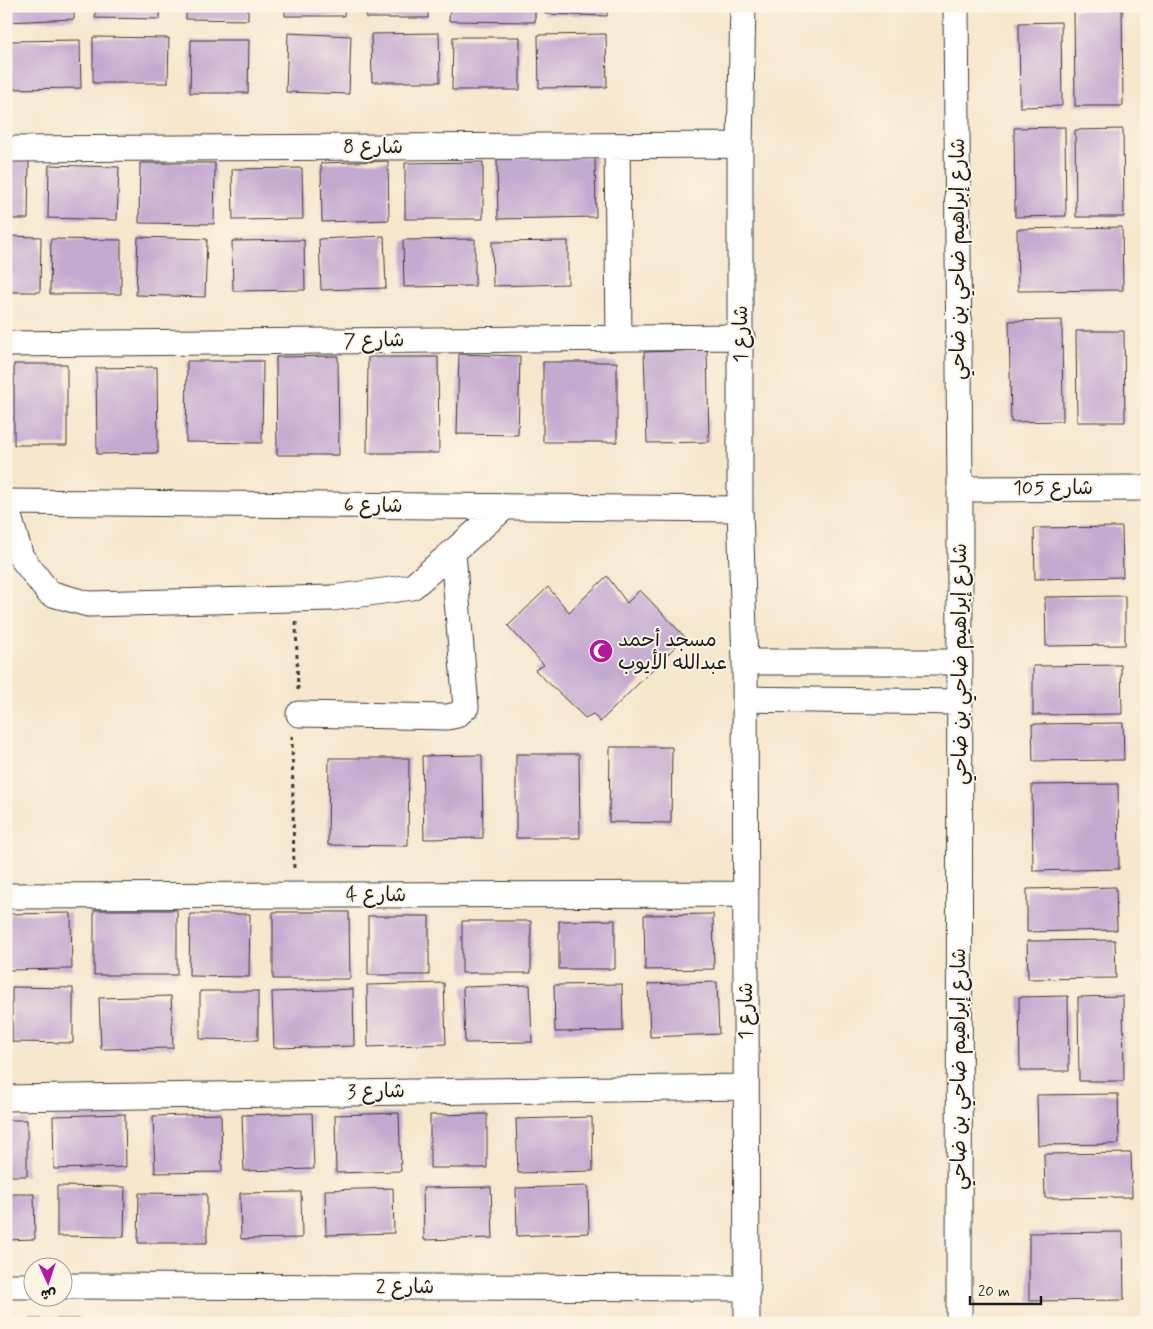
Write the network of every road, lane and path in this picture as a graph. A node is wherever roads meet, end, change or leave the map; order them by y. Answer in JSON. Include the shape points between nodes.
{"nodes":[{"id":1,"x":743,"y":6,"type":"edge"},
{"id":2,"x":956,"y":6,"type":"edge"},
{"id":3,"x":617,"y":146,"type":"junction"},
{"id":4,"x":740,"y":146,"type":"junction"},
{"id":5,"x":6,"y":149,"type":"edge"},
{"id":6,"x":742,"y":337,"type":"junction"},
{"id":7,"x":619,"y":338,"type":"junction"},
{"id":8,"x":6,"y":344,"type":"edge"},
{"id":9,"x":1147,"y":488,"type":"edge"},
{"id":10,"x":960,"y":489,"type":"junction"},
{"id":11,"x":6,"y":504,"type":"edge"},
{"id":12,"x":505,"y":507,"type":"junction"},
{"id":13,"x":740,"y":509,"type":"junction"},
{"id":14,"x":453,"y":553,"type":"junction"},
{"id":15,"x":295,"y":599,"type":"junction"},
{"id":16,"x":745,"y":662,"type":"junction"},
{"id":17,"x":960,"y":662,"type":"junction"},
{"id":18,"x":745,"y":699,"type":"junction"},
{"id":19,"x":960,"y":702,"type":"junction"},
{"id":20,"x":298,"y":714,"type":"junction"},
{"id":21,"x":745,"y":894,"type":"junction"},
{"id":22,"x":295,"y":895,"type":"junction"},
{"id":23,"x":6,"y":896,"type":"edge"},
{"id":24,"x":746,"y":1086,"type":"junction"},
{"id":25,"x":6,"y":1098,"type":"edge"},
{"id":26,"x":6,"y":1286,"type":"edge"},
{"id":27,"x":22,"y":1286,"type":"edge"},
{"id":28,"x":72,"y":1286,"type":"edge"},
{"id":29,"x":748,"y":1288,"type":"junction"},
{"id":30,"x":747,"y":1323,"type":"edge"},
{"id":31,"x":959,"y":1323,"type":"edge"}],
"edges":[{"from":1,"to":4,"type":"street","name":"شارع 1"},
{"from":2,"to":10,"type":"street","name":"شارع إبراهيم ضاحي بن ضاحي"},
{"from":3,"to":4,"type":"street","name":"شارع 8"},
{"from":3,"to":5,"type":"street","name":"شارع 8"},
{"from":3,"to":7,"type":"street"},
{"from":4,"to":6,"type":"street","name":"شارع 1"},
{"from":6,"to":7,"type":"street","name":"شارع 7"},
{"from":6,"to":13,"type":"street","name":"شارع 1"},
{"from":7,"to":8,"type":"street","name":"شارع 7"},
{"from":9,"to":10,"type":"street","name":"شارع 105"},
{"from":10,"to":17,"type":"street","name":"شارع إبراهيم ضاحي بن ضاحي"},
{"from":11,"to":12,"type":"street","name":"شارع 6"},
{"from":11,"to":15,"type":"street","via":[[21,557],[49,593],[88,604]]},
{"from":12,"to":13,"type":"street","name":"شارع 6"},
{"from":12,"to":14,"type":"street"},
{"from":13,"to":16,"type":"street","name":"شارع 1"},
{"from":14,"to":15,"type":"street","via":[[412,587],[332,598]]},
{"from":14,"to":20,"type":"street","via":[[466,707],[447,717]]},
{"from":15,"to":20,"type":"path"},
{"from":16,"to":17,"type":"street"},
{"from":16,"to":18,"type":"street","name":"شارع 1"},
{"from":17,"to":19,"type":"street","name":"شارع إبراهيم ضاحي بن ضاحي"},
{"from":18,"to":19,"type":"street"},
{"from":18,"to":21,"type":"street","name":"شارع 1"},
{"from":19,"to":31,"type":"street","name":"شارع إبراهيم ضاحي بن ضاحي"},
{"from":20,"to":22,"type":"path","via":[[291,740]]},
{"from":21,"to":22,"type":"street","name":"شارع 4"},
{"from":21,"to":24,"type":"street","name":"شارع 1"},
{"from":22,"to":23,"type":"street","name":"شارع 4"},
{"from":24,"to":25,"type":"street","name":"شارع 3"},
{"from":24,"to":29,"type":"street","name":"شارع 1"},
{"from":26,"to":27,"type":"street"},
{"from":28,"to":29,"type":"street","name":"شارع 2"},
{"from":29,"to":30,"type":"street","name":"شارع 1"}]}
